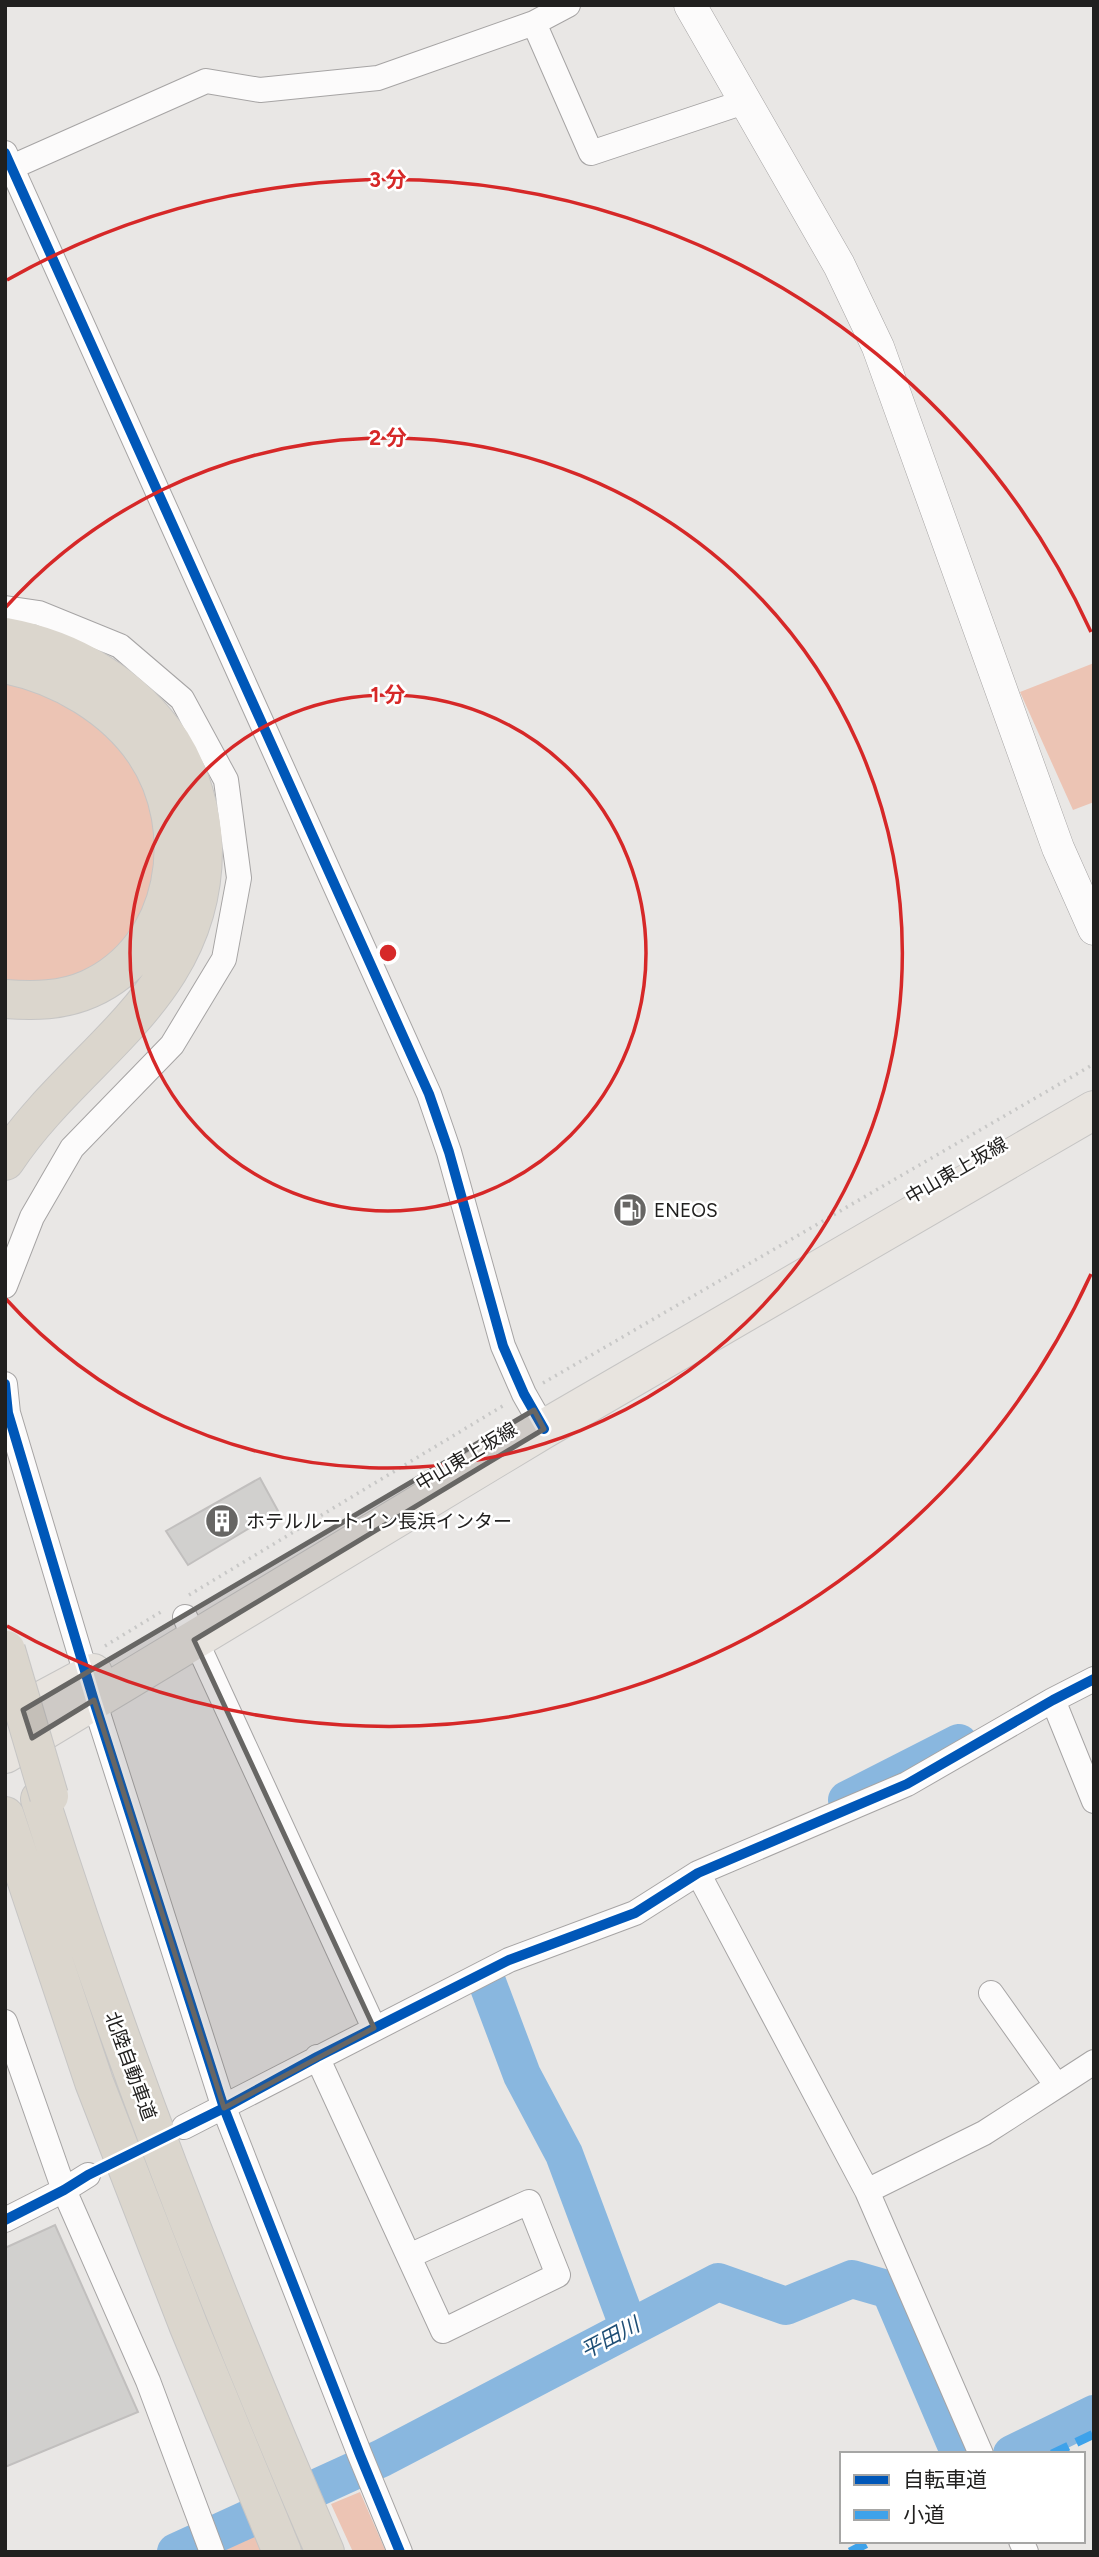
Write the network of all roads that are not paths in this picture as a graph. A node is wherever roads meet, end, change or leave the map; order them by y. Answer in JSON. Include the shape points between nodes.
{"nodes":[{"id":1,"x":568,"y":5,"type":"edge"},
{"id":2,"x":690,"y":5,"type":"edge"},
{"id":3,"x":534,"y":23,"type":"junction"},
{"id":4,"x":744,"y":102,"type":"junction"},
{"id":5,"x":9,"y":160,"type":"edge"},
{"id":6,"x":5,"y":608,"type":"edge"},
{"id":7,"x":5,"y":637,"type":"edge"},
{"id":8,"x":5,"y":664,"type":"edge"},
{"id":9,"x":1094,"y":929,"type":"edge"},
{"id":10,"x":5,"y":999,"type":"edge"},
{"id":11,"x":1094,"y":1082,"type":"edge"},
{"id":12,"x":1094,"y":1111,"type":"edge"},
{"id":13,"x":5,"y":1161,"type":"edge"},
{"id":14,"x":5,"y":1286,"type":"edge"},
{"id":15,"x":5,"y":1384,"type":"edge"},
{"id":16,"x":534,"y":1411,"type":"junction"},
{"id":17,"x":183,"y":1615,"type":"junction"},
{"id":18,"x":5,"y":1650,"type":"edge"},
{"id":19,"x":87,"y":1679,"type":"junction"},
{"id":20,"x":1094,"y":1679,"type":"edge"},
{"id":21,"x":5,"y":1689,"type":"edge"},
{"id":22,"x":1053,"y":1700,"type":"junction"},
{"id":23,"x":5,"y":1720,"type":"edge"},
{"id":24,"x":5,"y":1754,"type":"edge"},
{"id":25,"x":44,"y":1798,"type":"junction"},
{"id":26,"x":1094,"y":1801,"type":"edge"},
{"id":27,"x":6,"y":1817,"type":"edge"},
{"id":28,"x":698,"y":1873,"type":"junction"},
{"id":29,"x":991,"y":1993,"type":"dead end"},
{"id":30,"x":5,"y":2022,"type":"edge"},
{"id":31,"x":374,"y":2028,"type":"junction"},
{"id":32,"x":317,"y":2057,"type":"junction"},
{"id":33,"x":1094,"y":2062,"type":"edge"},
{"id":34,"x":1057,"y":2086,"type":"junction"},
{"id":35,"x":224,"y":2108,"type":"junction"},
{"id":36,"x":184,"y":2127,"type":"dead end"},
{"id":37,"x":88,"y":2175,"type":"dead end"},
{"id":38,"x":64,"y":2190,"type":"junction"},
{"id":39,"x":867,"y":2191,"type":"junction"},
{"id":40,"x":5,"y":2220,"type":"edge"},
{"id":41,"x":409,"y":2256,"type":"junction"},
{"id":42,"x":980,"y":2452,"type":"edge"},
{"id":43,"x":208,"y":2541,"type":"edge"},
{"id":44,"x":282,"y":2552,"type":"edge"},
{"id":45,"x":325,"y":2552,"type":"edge"},
{"id":46,"x":400,"y":2552,"type":"edge"}],
"edges":[{"from":1,"to":3,"type":"street"},
{"from":2,"to":4,"type":"street"},
{"from":3,"to":4,"type":"street","via":[[592,153]]},
{"from":3,"to":5,"type":"street","via":[[378,78],[260,90],[206,81]]},
{"from":4,"to":9,"type":"street","via":[[839,265],[878,347],[1058,848]]},
{"from":5,"to":16,"type":"street","via":[[429,1094],[503,1346]]},
{"from":6,"to":14,"type":"street","via":[[39,612],[120,646],[182,699],[226,780],[239,878],[224,959],[172,1045],[72,1148],[32,1217]]},
{"from":7,"to":13,"type":"highway","via":[[44,647],[97,671],[121,686],[160,725],[175,748],[197,804],[203,869],[188,935],[172,968],[118,1036],[40,1116]]},
{"from":8,"to":10,"type":"highway","via":[[77,691],[125,728],[158,777],[173,827],[174,855],[166,902],[156,926],[128,962],[109,978],[62,997]]},
{"from":11,"to":16,"type":"main road","name":"中山東上坂線"},
{"from":12,"to":16,"type":"main road","name":"中山東上坂線"},
{"from":15,"to":19,"type":"street","via":[[8,1413]]},
{"from":16,"to":17,"type":"main road","name":"中山東上坂線"},
{"from":17,"to":19,"type":"main road","name":"中山東上坂線"},
{"from":17,"to":31,"type":"street"},
{"from":18,"to":25,"type":"highway","bridge":true},
{"from":19,"to":23,"type":"main road","name":"中山東上坂線"},
{"from":19,"to":24,"type":"main road","name":"中山東上坂線"},
{"from":19,"to":35,"type":"street"},
{"from":20,"to":22,"type":"street"},
{"from":21,"to":25,"type":"highway"},
{"from":22,"to":26,"type":"street"},
{"from":22,"to":28,"type":"street","via":[[907,1784]]},
{"from":25,"to":45,"type":"highway","name":"北陸自動車道","via":[[135,2077],[200,2252]]},
{"from":27,"to":44,"type":"highway","name":"北陸自動車道","via":[[94,2082]]},
{"from":28,"to":31,"type":"street","via":[[635,1913],[509,1960]]},
{"from":28,"to":39,"type":"street"},
{"from":29,"to":34,"type":"street"},
{"from":30,"to":38,"type":"street"},
{"from":31,"to":32,"type":"street"},
{"from":32,"to":35,"type":"street"},
{"from":32,"to":41,"type":"street"},
{"from":33,"to":34,"type":"street"},
{"from":34,"to":39,"type":"street","via":[[984,2133]]},
{"from":35,"to":36,"type":"street"},
{"from":35,"to":46,"type":"street"},
{"from":37,"to":38,"type":"street"},
{"from":38,"to":40,"type":"street"},
{"from":38,"to":43,"type":"street","via":[[148,2382]]},
{"from":39,"to":42,"type":"street"},
{"from":41,"to":41,"type":"street","via":[[443,2331],[558,2275],[529,2202]]}]}
